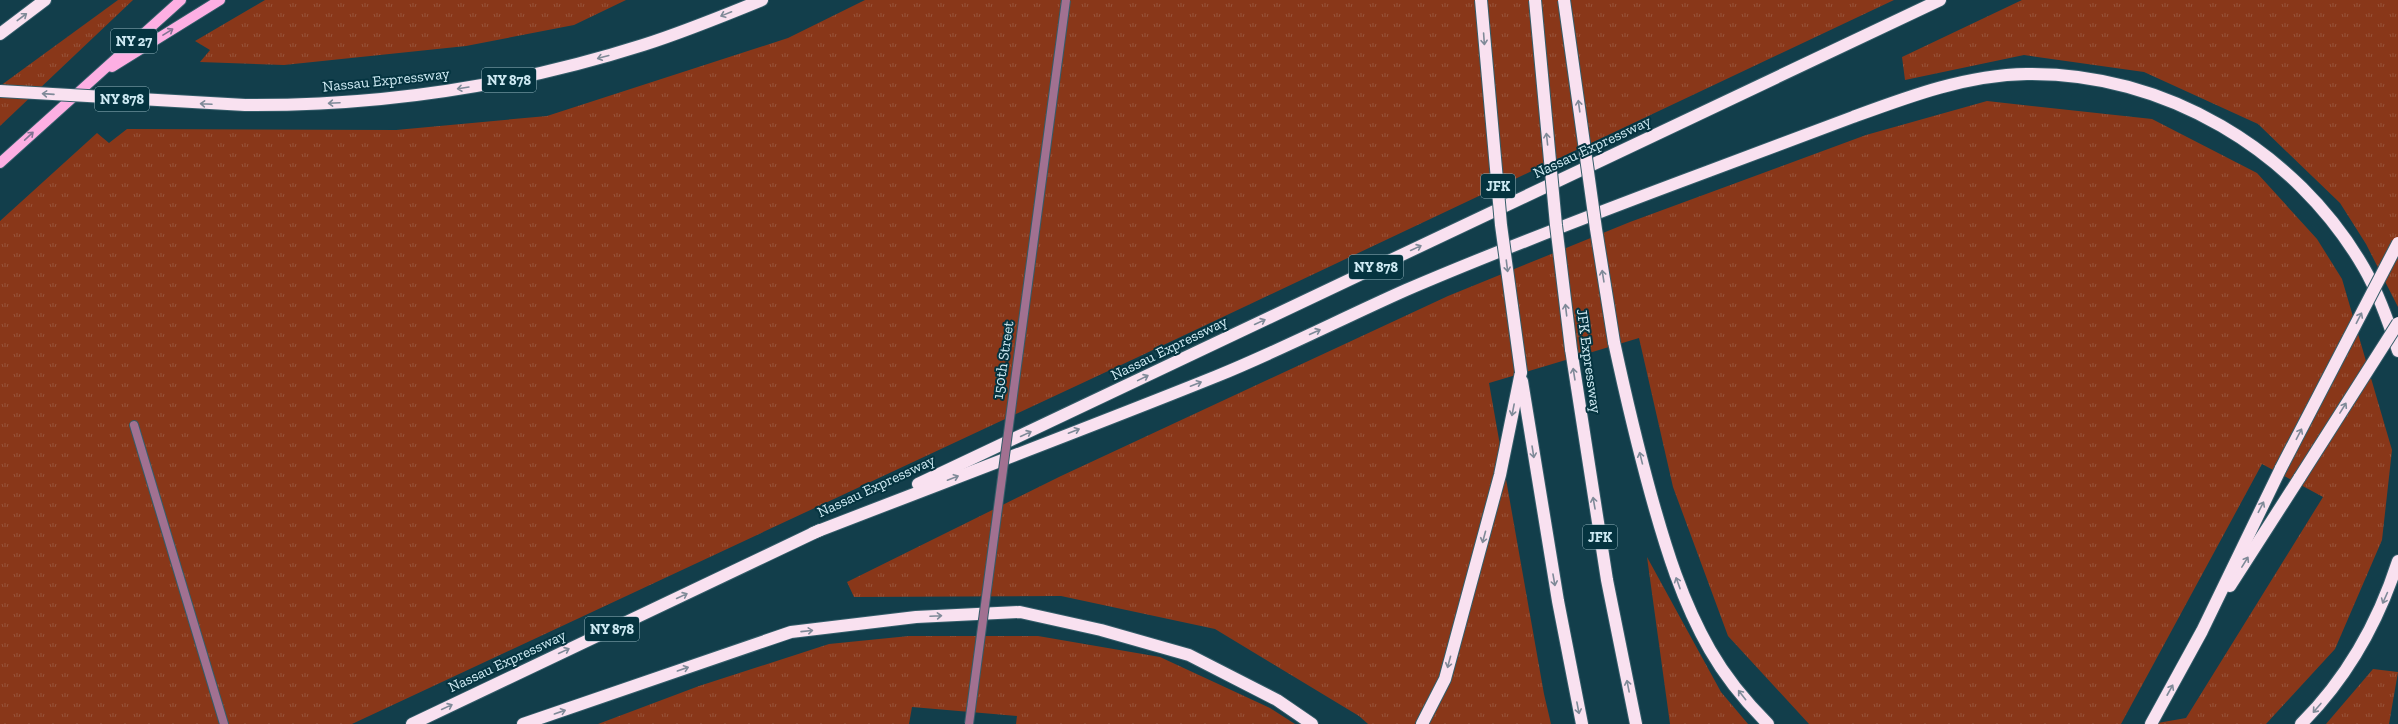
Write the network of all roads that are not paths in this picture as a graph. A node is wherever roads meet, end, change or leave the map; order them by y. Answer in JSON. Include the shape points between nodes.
{"nodes":[{"id":1,"x":45,"y":0,"type":"edge"},
{"id":2,"x":181,"y":0,"type":"edge"},
{"id":3,"x":220,"y":0,"type":"edge"},
{"id":4,"x":762,"y":0,"type":"edge"},
{"id":5,"x":1066,"y":0,"type":"edge"},
{"id":6,"x":1481,"y":0,"type":"edge"},
{"id":7,"x":1535,"y":0,"type":"edge"},
{"id":8,"x":1564,"y":0,"type":"edge"},
{"id":9,"x":1940,"y":0,"type":"edge"},
{"id":10,"x":0,"y":34,"type":"edge"},
{"id":11,"x":87,"y":83,"type":"junction"},
{"id":12,"x":0,"y":91,"type":"edge"},
{"id":13,"x":0,"y":163,"type":"edge"},
{"id":14,"x":2398,"y":243,"type":"edge"},
{"id":15,"x":2398,"y":323,"type":"edge"},
{"id":16,"x":2398,"y":351,"type":"edge"},
{"id":17,"x":1521,"y":372,"type":"junction"},
{"id":18,"x":134,"y":425,"type":"dead end"},
{"id":19,"x":813,"y":533,"type":"junction"},
{"id":20,"x":2398,"y":561,"type":"edge"},
{"id":21,"x":2202,"y":631,"type":"junction"},
{"id":22,"x":224,"y":724,"type":"edge"},
{"id":23,"x":412,"y":724,"type":"edge"},
{"id":24,"x":523,"y":724,"type":"edge"},
{"id":25,"x":968,"y":724,"type":"edge"},
{"id":26,"x":1312,"y":724,"type":"edge"},
{"id":27,"x":1422,"y":724,"type":"edge"},
{"id":28,"x":1582,"y":724,"type":"edge"},
{"id":29,"x":1636,"y":724,"type":"edge"},
{"id":30,"x":1768,"y":724,"type":"edge"},
{"id":31,"x":2151,"y":724,"type":"edge"},
{"id":32,"x":2301,"y":724,"type":"edge"}],
"edges":[{"from":10,"to":1,"type":"highway","one_way":true},
{"from":2,"to":11,"type":"main road","number":"NY 27"},
{"from":11,"to":3,"type":"main road","one_way":true},
{"from":4,"to":12,"type":"highway","name":"Nassau Expressway","number":"NY 878","one_way":true,"bridge":true,"via":[[645,44],[524,77],[366,101],[245,105]]},
{"from":5,"to":25,"type":"street","name":"150th Street","bridge":true},
{"from":6,"to":17,"type":"highway","number":"JFK","one_way":true,"bridge":true,"via":[[1501,225]]},
{"from":29,"to":7,"type":"highway","name":"JFK Expressway","number":"JFK","one_way":true,"bridge":true,"via":[[1607,580],[1570,349]]},
{"from":30,"to":8,"type":"highway","one_way":true,"bridge":true,"via":[[1729,679],[1711,651],[1681,591],[1668,556],[1614,342]]},
{"from":19,"to":9,"type":"highway","name":"Nassau Expressway","number":"NY 878","one_way":true,"via":[[1108,396]]},
{"from":13,"to":11,"type":"main road","number":"NY 27","one_way":true},
{"from":21,"to":14,"type":"highway","one_way":true,"bridge":true,"via":[[2281,468]]},
{"from":21,"to":15,"type":"highway","one_way":true,"bridge":true},
{"from":19,"to":16,"type":"highway","one_way":true,"via":[[1221,374],[1407,290],[1627,201],[1925,91],[1998,76],[2066,76],[2138,89],[2208,118],[2240,137],[2298,183],[2346,239],[2380,300]]},
{"from":17,"to":27,"type":"highway","one_way":true,"via":[[1500,475],[1445,679]]},
{"from":17,"to":28,"type":"highway","number":"JFK","one_way":true,"via":[[1556,594]]},
{"from":18,"to":22,"type":"street"},
{"from":23,"to":19,"type":"highway","name":"Nassau Expressway","number":"NY 878","one_way":true},
{"from":20,"to":32,"type":"highway","one_way":true,"via":[[2388,592],[2356,656],[2337,684]]},
{"from":31,"to":21,"type":"highway","one_way":true},
{"from":24,"to":26,"type":"highway","one_way":true,"via":[[791,632],[916,617],[1020,612],[1100,630],[1190,655],[1277,700]]}]}
